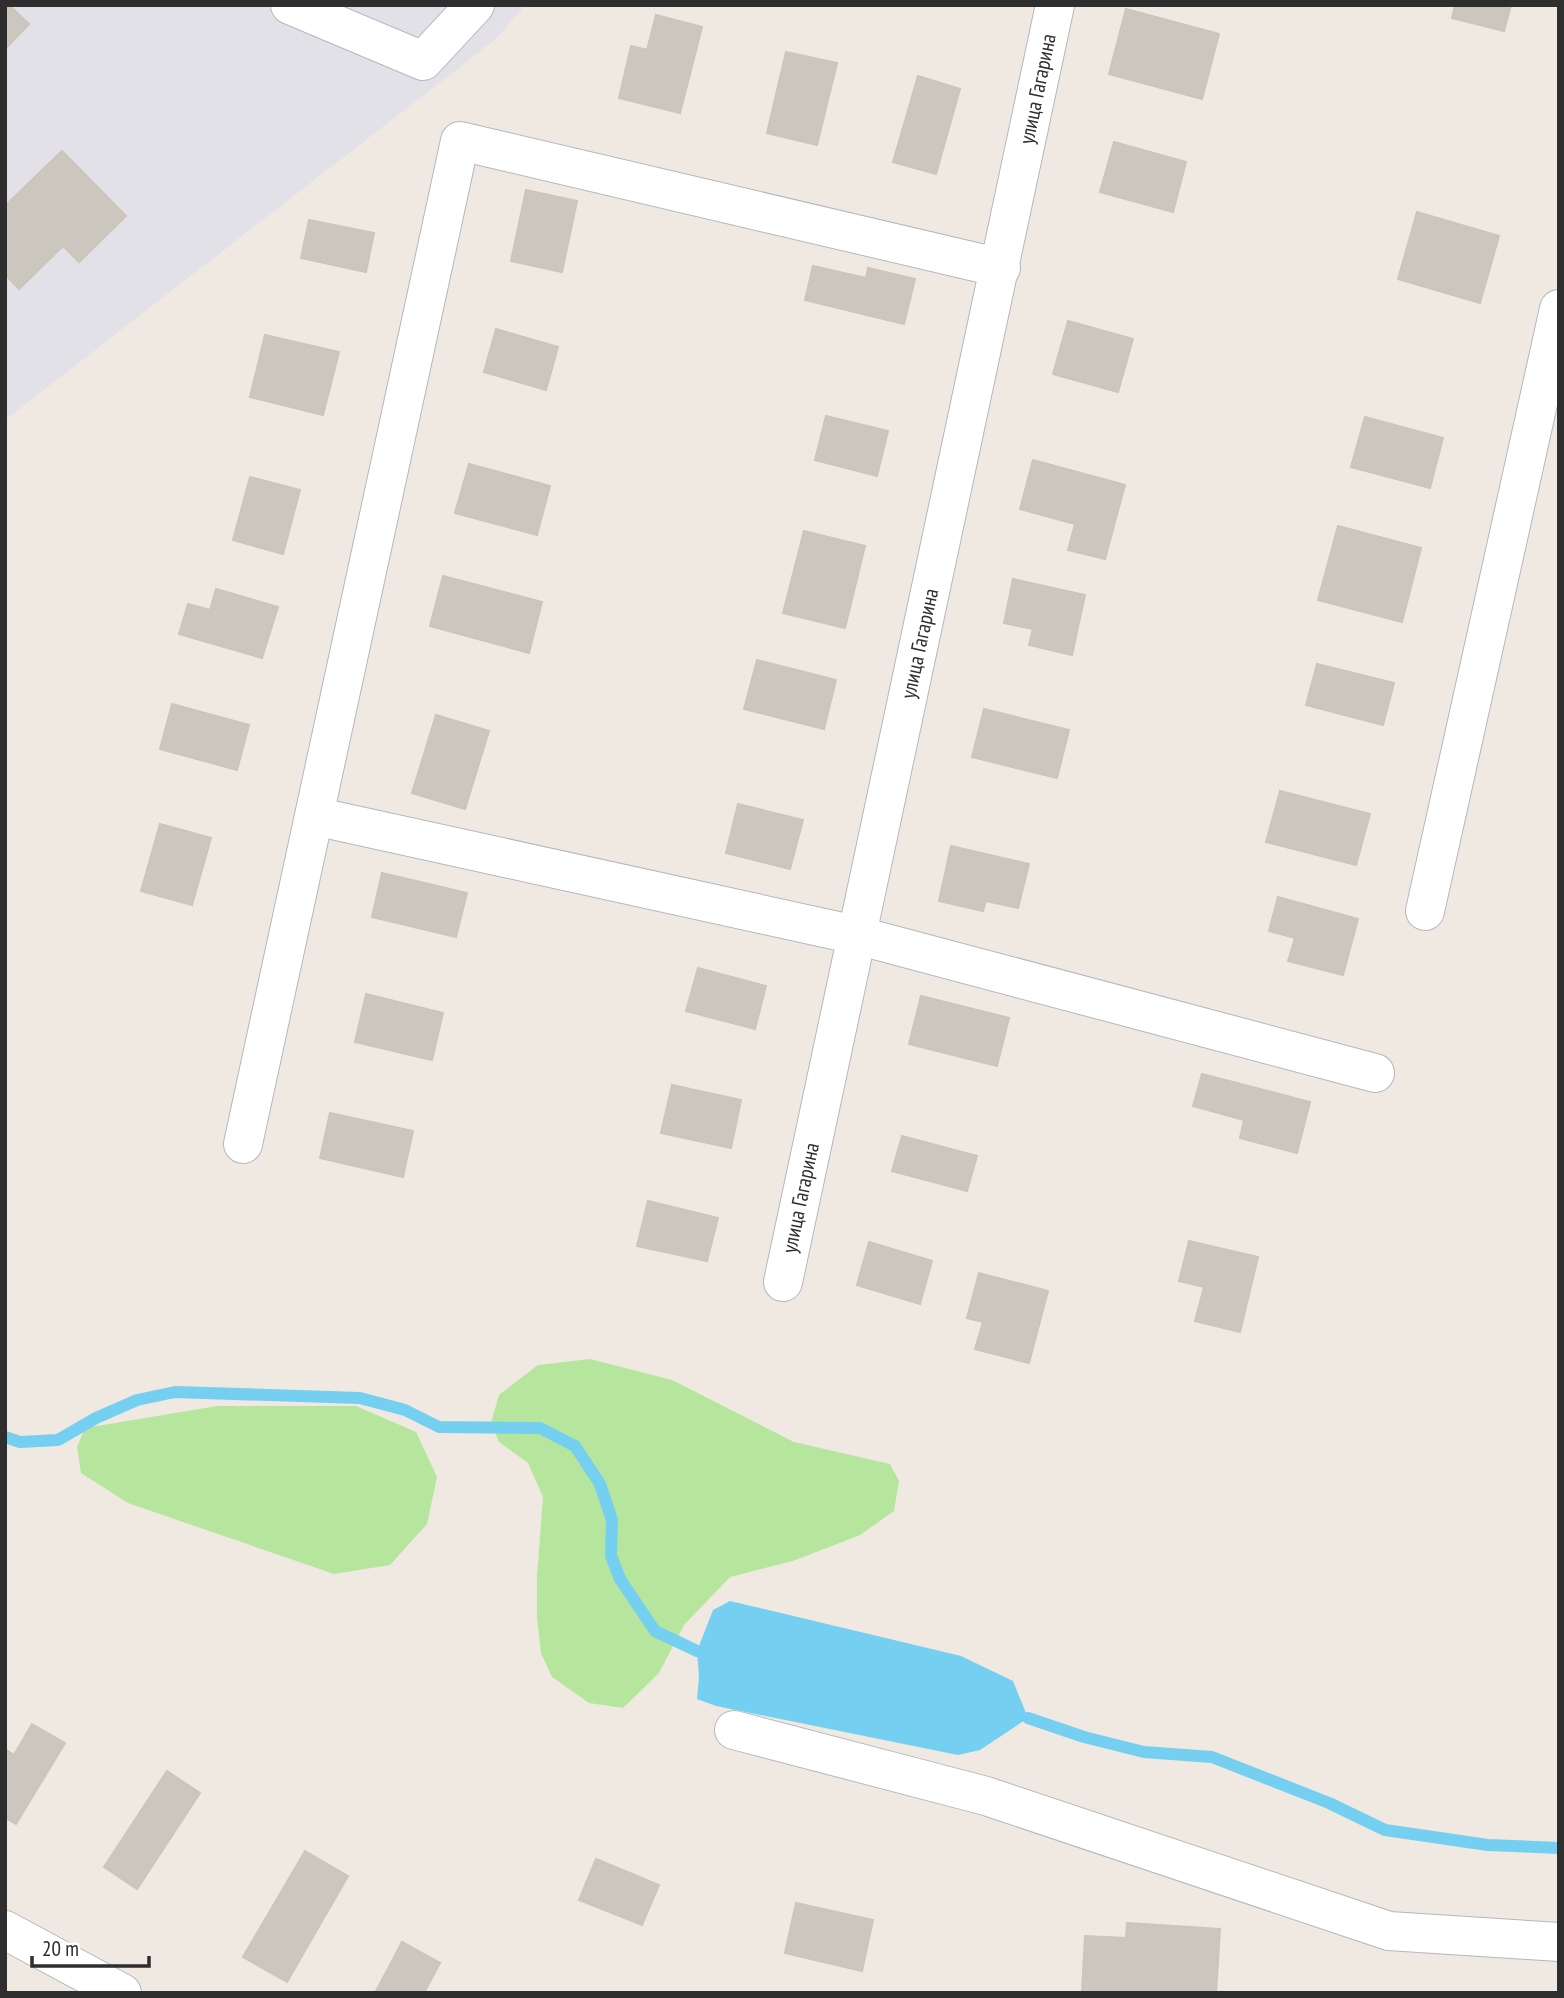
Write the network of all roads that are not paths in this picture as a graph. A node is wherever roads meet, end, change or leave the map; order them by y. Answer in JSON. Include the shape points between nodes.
{"nodes":[{"id":1,"x":290,"y":5,"type":"edge"},
{"id":2,"x":475,"y":5,"type":"edge"},
{"id":3,"x":1055,"y":5,"type":"edge"},
{"id":4,"x":1001,"y":268,"type":"junction"},
{"id":5,"x":1559,"y":309,"type":"edge"},
{"id":6,"x":314,"y":816,"type":"junction"},
{"id":7,"x":1425,"y":911,"type":"dead end"},
{"id":8,"x":856,"y":935,"type":"junction"},
{"id":9,"x":1376,"y":1073,"type":"dead end"},
{"id":10,"x":243,"y":1144,"type":"dead end"},
{"id":11,"x":783,"y":1282,"type":"dead end"},
{"id":12,"x":734,"y":1730,"type":"dead end"},
{"id":13,"x":5,"y":1930,"type":"edge"},
{"id":14,"x":1559,"y":1942,"type":"edge"},
{"id":15,"x":122,"y":1993,"type":"edge"}],
"edges":[{"from":1,"to":2,"type":"street","via":[[423,61]]},
{"from":3,"to":4,"type":"street","name":"улица Гагарина"},
{"from":4,"to":6,"type":"street","via":[[460,141]]},
{"from":4,"to":8,"type":"street","name":"улица Гагарина"},
{"from":5,"to":7,"type":"street"},
{"from":6,"to":8,"type":"street"},
{"from":6,"to":10,"type":"street"},
{"from":8,"to":9,"type":"street"},
{"from":8,"to":11,"type":"street","name":"улица Гагарина"},
{"from":12,"to":14,"type":"street","via":[[986,1796],[1389,1931]]},
{"from":13,"to":15,"type":"street"}]}
